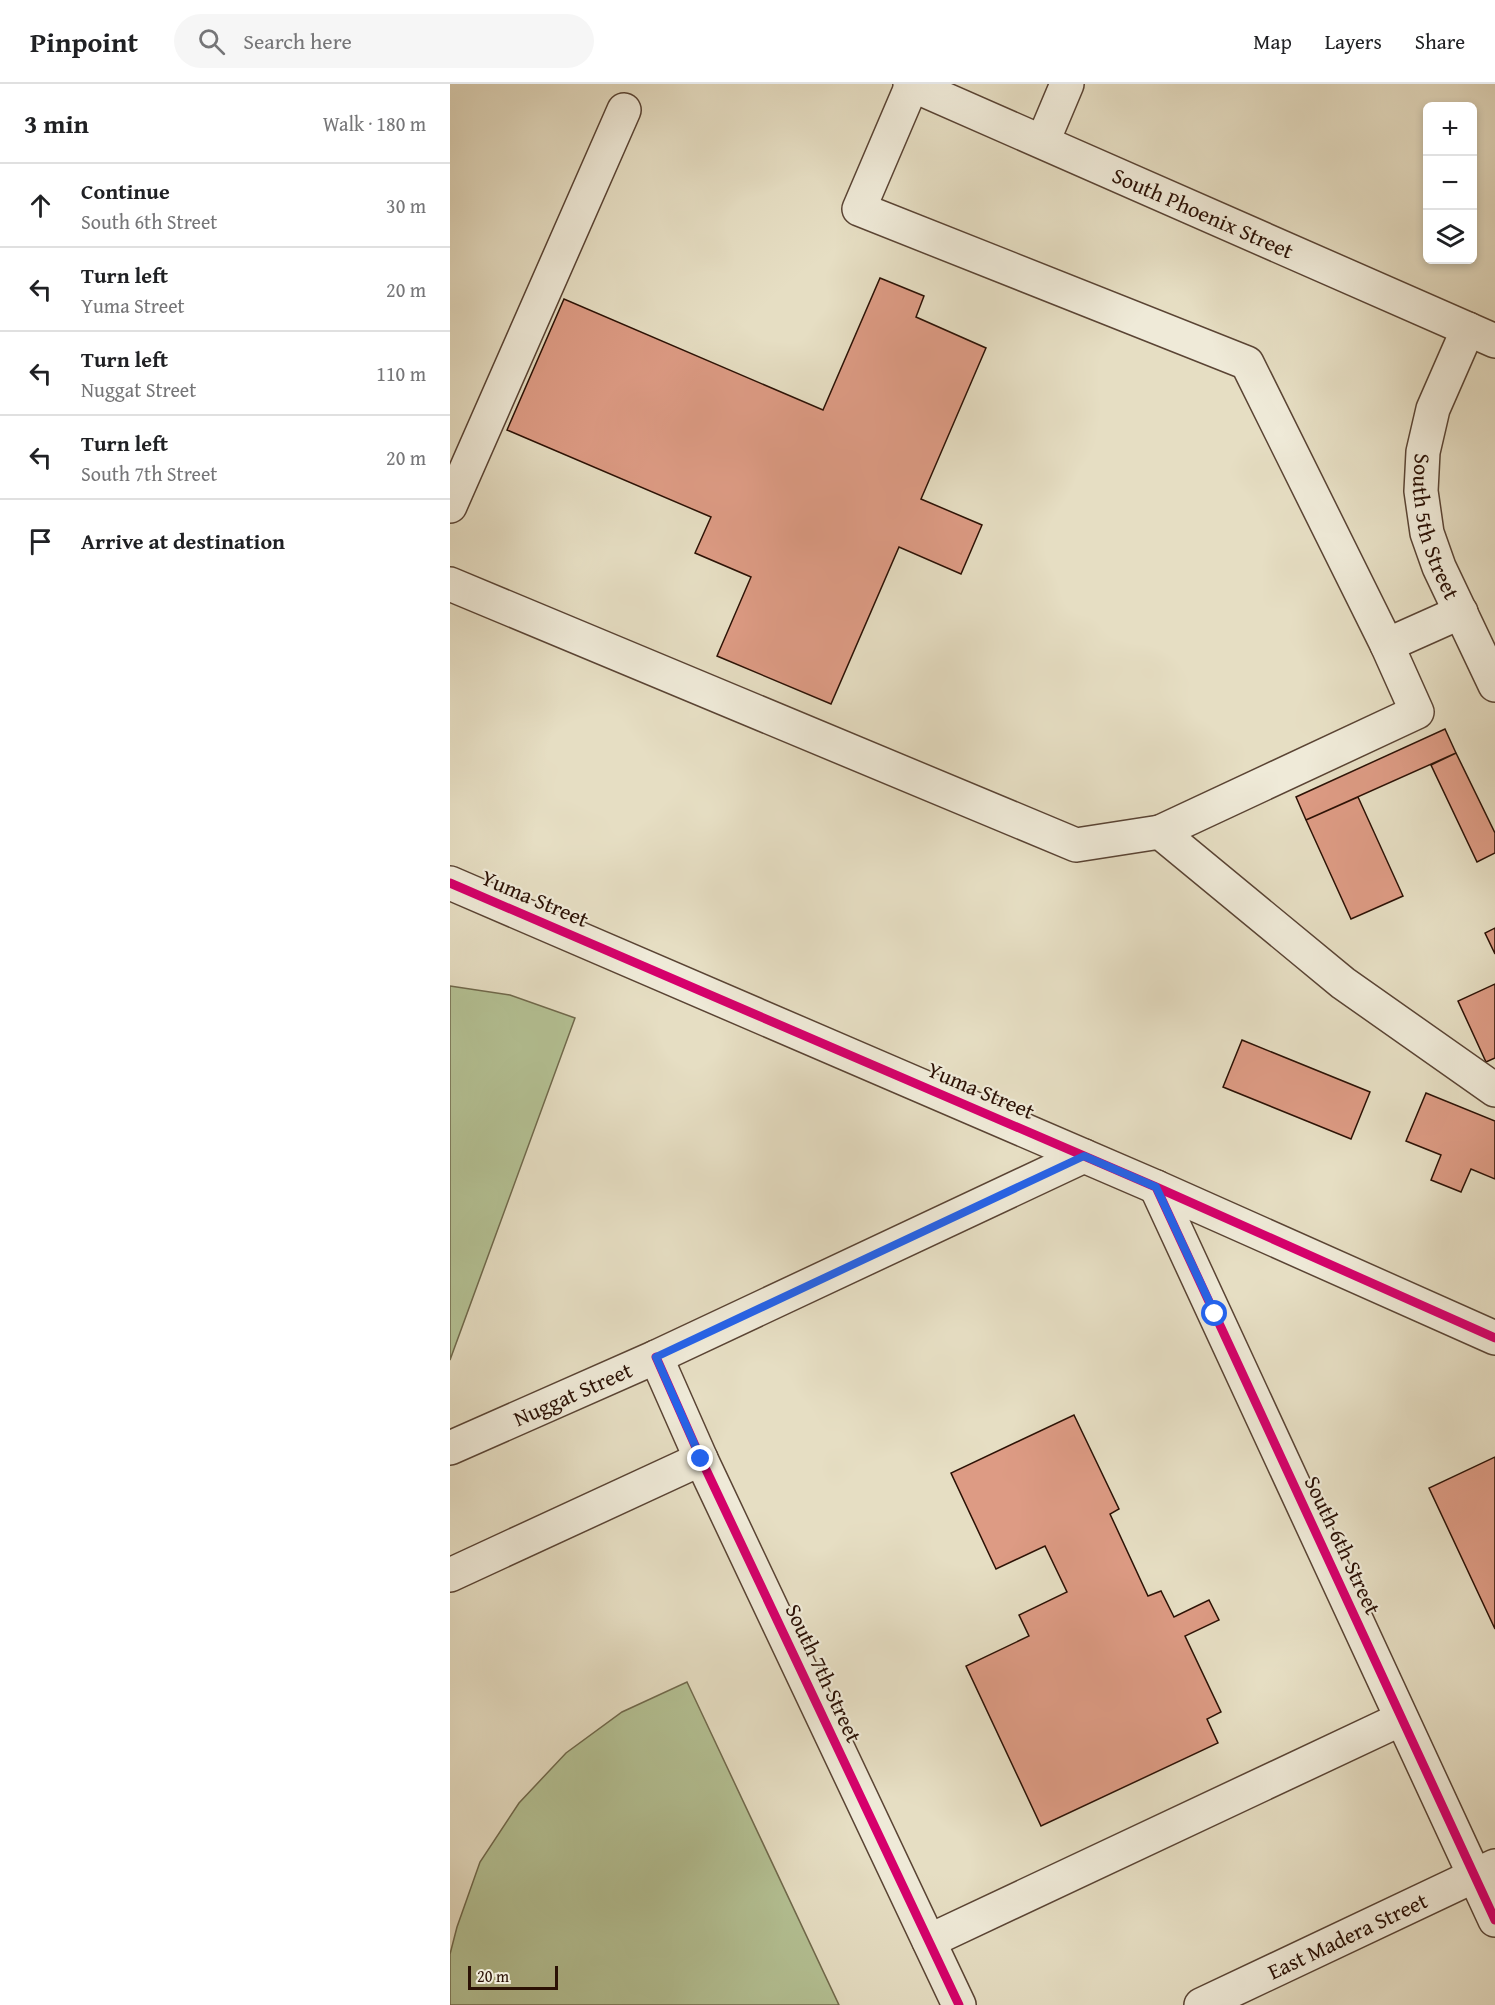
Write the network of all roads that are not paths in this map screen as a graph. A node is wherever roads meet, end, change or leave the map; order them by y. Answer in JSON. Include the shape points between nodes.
{"nodes":[{"id":1,"x":911,"y":84,"type":"edge"},
{"id":2,"x":1067,"y":84,"type":"edge"},
{"id":3,"x":624,"y":110,"type":"dead end"},
{"id":4,"x":1043,"y":141,"type":"junction"},
{"id":5,"x":1482,"y":335,"type":"edge"},
{"id":6,"x":450,"y":506,"type":"edge"},
{"id":7,"x":450,"y":584,"type":"edge"},
{"id":8,"x":1461,"y":612,"type":"junction"},
{"id":9,"x":1387,"y":645,"type":"junction"},
{"id":10,"x":1495,"y":685,"type":"edge"},
{"id":11,"x":1160,"y":832,"type":"junction"},
{"id":12,"x":450,"y":883,"type":"edge"},
{"id":13,"x":1495,"y":1090,"type":"edge"},
{"id":14,"x":1084,"y":1156,"type":"junction"},
{"id":15,"x":1156,"y":1187,"type":"junction"},
{"id":16,"x":1495,"y":1338,"type":"edge"},
{"id":17,"x":656,"y":1357,"type":"junction"},
{"id":18,"x":450,"y":1448,"type":"edge"},
{"id":19,"x":701,"y":1459,"type":"junction"},
{"id":20,"x":450,"y":1575,"type":"edge"},
{"id":21,"x":1401,"y":1719,"type":"junction"},
{"id":22,"x":1485,"y":1871,"type":"edge"},
{"id":23,"x":1495,"y":1920,"type":"edge"},
{"id":24,"x":929,"y":1941,"type":"junction"},
{"id":25,"x":960,"y":2005,"type":"edge"},
{"id":26,"x":1201,"y":2005,"type":"edge"}],
"edges":[{"from":1,"to":4,"type":"street","name":"South Phoenix Street"},
{"from":1,"to":9,"type":"street","via":[[859,208],[1247,363]]},
{"from":2,"to":4,"type":"street"},
{"from":3,"to":6,"type":"street"},
{"from":4,"to":5,"type":"street","name":"South Phoenix Street"},
{"from":5,"to":8,"type":"street","name":"South 5th Street","via":[[1433,409],[1423,452],[1421,491],[1427,532]]},
{"from":7,"to":11,"type":"street","via":[[1076,845]]},
{"from":8,"to":9,"type":"street"},
{"from":8,"to":10,"type":"street","name":"South 5th Street"},
{"from":9,"to":11,"type":"street","via":[[1417,712]]},
{"from":11,"to":13,"type":"street","via":[[1343,983]]},
{"from":12,"to":14,"type":"street","name":"Yuma Street"},
{"from":14,"to":15,"type":"street","name":"Yuma Street"},
{"from":14,"to":17,"type":"street","name":"Nuggat Street"},
{"from":15,"to":16,"type":"street","name":"Yuma Street"},
{"from":15,"to":21,"type":"street","name":"South 6th Street"},
{"from":17,"to":18,"type":"street","name":"Nuggat Street"},
{"from":17,"to":19,"type":"street","name":"South 7th Street"},
{"from":19,"to":20,"type":"street"},
{"from":19,"to":24,"type":"street","name":"South 7th Street"},
{"from":21,"to":22,"type":"street","name":"South 6th Street"},
{"from":21,"to":24,"type":"street"},
{"from":22,"to":23,"type":"street","name":"South 6th Street"},
{"from":22,"to":26,"type":"street","name":"East Madera Street"},
{"from":24,"to":25,"type":"street","name":"South 7th Street"}]}
